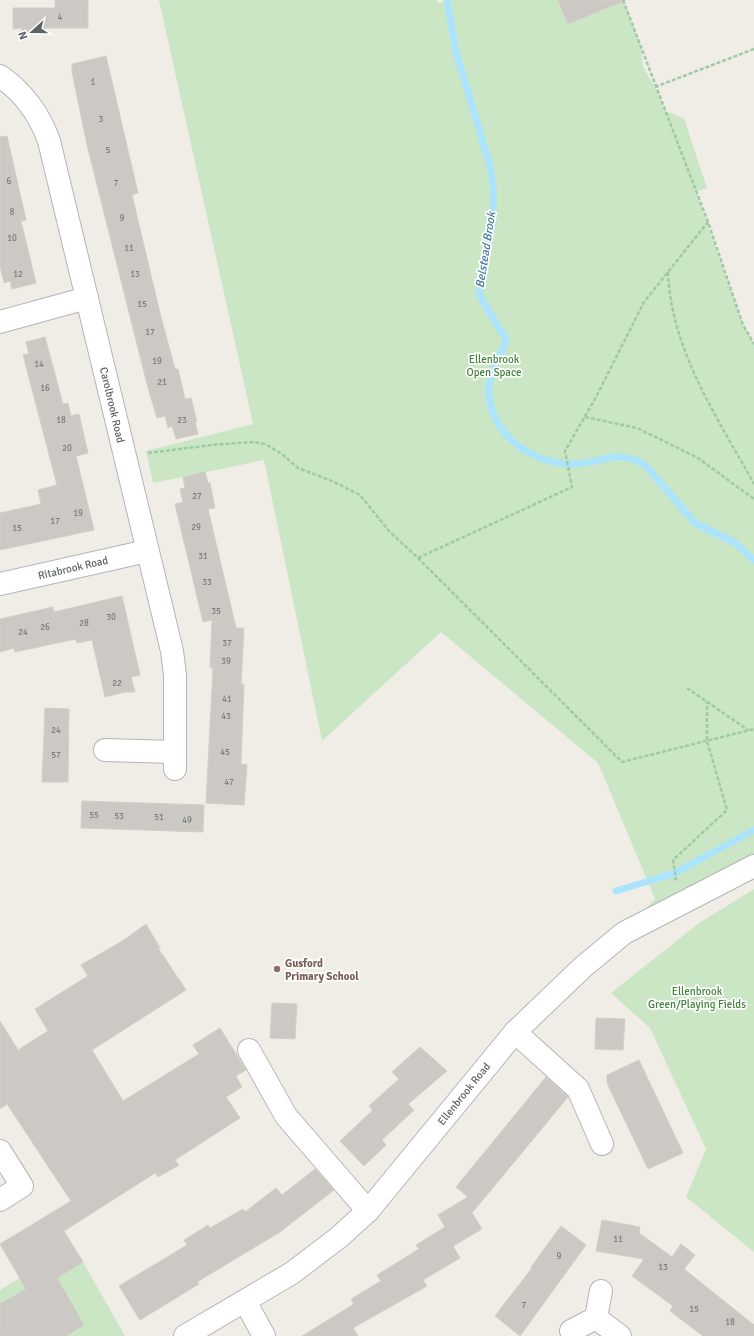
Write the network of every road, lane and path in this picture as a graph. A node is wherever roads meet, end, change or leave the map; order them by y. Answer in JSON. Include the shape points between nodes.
{"nodes":[{"id":1,"x":623,"y":0,"type":"edge"},
{"id":2,"x":754,"y":49,"type":"edge"},
{"id":3,"x":0,"y":76,"type":"edge"},
{"id":4,"x":655,"y":87,"type":"junction"},
{"id":5,"x":708,"y":222,"type":"junction"},
{"id":6,"x":668,"y":272,"type":"junction"},
{"id":7,"x":87,"y":298,"type":"junction"},
{"id":8,"x":0,"y":322,"type":"edge"},
{"id":9,"x":754,"y":344,"type":"edge"},
{"id":10,"x":584,"y":417,"type":"junction"},
{"id":11,"x":125,"y":458,"type":"junction"},
{"id":12,"x":754,"y":484,"type":"edge"},
{"id":13,"x":754,"y":500,"type":"edge"},
{"id":14,"x":147,"y":551,"type":"junction"},
{"id":15,"x":418,"y":558,"type":"junction"},
{"id":16,"x":0,"y":584,"type":"edge"},
{"id":17,"x":687,"y":688,"type":"dead end"},
{"id":18,"x":707,"y":702,"type":"junction"},
{"id":19,"x":754,"y":729,"type":"edge"},
{"id":20,"x":748,"y":731,"type":"junction"},
{"id":21,"x":707,"y":741,"type":"junction"},
{"id":22,"x":105,"y":750,"type":"dead end"},
{"id":23,"x":754,"y":866,"type":"edge"},
{"id":24,"x":676,"y":879,"type":"dead end"},
{"id":25,"x":515,"y":1032,"type":"junction"},
{"id":26,"x":249,"y":1050,"type":"dead end"},
{"id":27,"x":602,"y":1144,"type":"dead end"},
{"id":28,"x":0,"y":1151,"type":"edge"},
{"id":29,"x":0,"y":1200,"type":"edge"},
{"id":30,"x":368,"y":1211,"type":"junction"},
{"id":31,"x":601,"y":1290,"type":"dead end"},
{"id":32,"x":245,"y":1302,"type":"junction"},
{"id":33,"x":596,"y":1318,"type":"junction"},
{"id":34,"x":571,"y":1331,"type":"dead end"},
{"id":35,"x":185,"y":1336,"type":"edge"},
{"id":36,"x":264,"y":1336,"type":"edge"},
{"id":37,"x":620,"y":1336,"type":"edge"}],
"edges":[{"from":1,"to":4,"type":"path"},
{"from":2,"to":4,"type":"path"},
{"from":3,"to":7,"type":"street","name":"Carolbrook Road","via":[[29,102],[45,131]]},
{"from":4,"to":5,"type":"path"},
{"from":5,"to":6,"type":"path"},
{"from":5,"to":9,"type":"path","via":[[743,325]]},
{"from":6,"to":10,"type":"path","via":[[644,302]]},
{"from":6,"to":12,"type":"path","via":[[677,326],[690,367]]},
{"from":7,"to":8,"type":"street"},
{"from":7,"to":11,"type":"street","name":"Carolbrook Road"},
{"from":10,"to":13,"type":"path","via":[[637,428],[691,454]]},
{"from":10,"to":15,"type":"path","via":[[565,451],[572,487]]},
{"from":11,"to":14,"type":"street","name":"Carolbrook Road"},
{"from":11,"to":15,"type":"path","via":[[211,445],[253,442],[265,444],[302,471],[332,481],[360,495],[389,531]]},
{"from":14,"to":16,"type":"street","name":"Ritabrook Road"},
{"from":14,"to":22,"type":"street","name":"Carolbrook Road","via":[[174,664],[175,761]]},
{"from":15,"to":21,"type":"path","via":[[622,762]]},
{"from":17,"to":18,"type":"path"},
{"from":18,"to":20,"type":"path"},
{"from":18,"to":21,"type":"path"},
{"from":19,"to":20,"type":"path"},
{"from":20,"to":21,"type":"path"},
{"from":21,"to":24,"type":"path","via":[[727,810],[673,860]]},
{"from":23,"to":25,"type":"street","name":"Ellenbrook Road","via":[[624,933],[583,967]]},
{"from":25,"to":27,"type":"street","via":[[578,1088]]},
{"from":25,"to":30,"type":"street","name":"Ellenbrook Road"},
{"from":26,"to":30,"type":"street","via":[[286,1116]]},
{"from":28,"to":29,"type":"street","via":[[22,1186]]},
{"from":30,"to":32,"type":"street","name":"Ellenbrook Road","via":[[292,1273]]},
{"from":31,"to":33,"type":"street"},
{"from":32,"to":35,"type":"street","name":"Ellenbrook Road"},
{"from":32,"to":36,"type":"street"},
{"from":33,"to":34,"type":"street"},
{"from":33,"to":37,"type":"street"}]}
